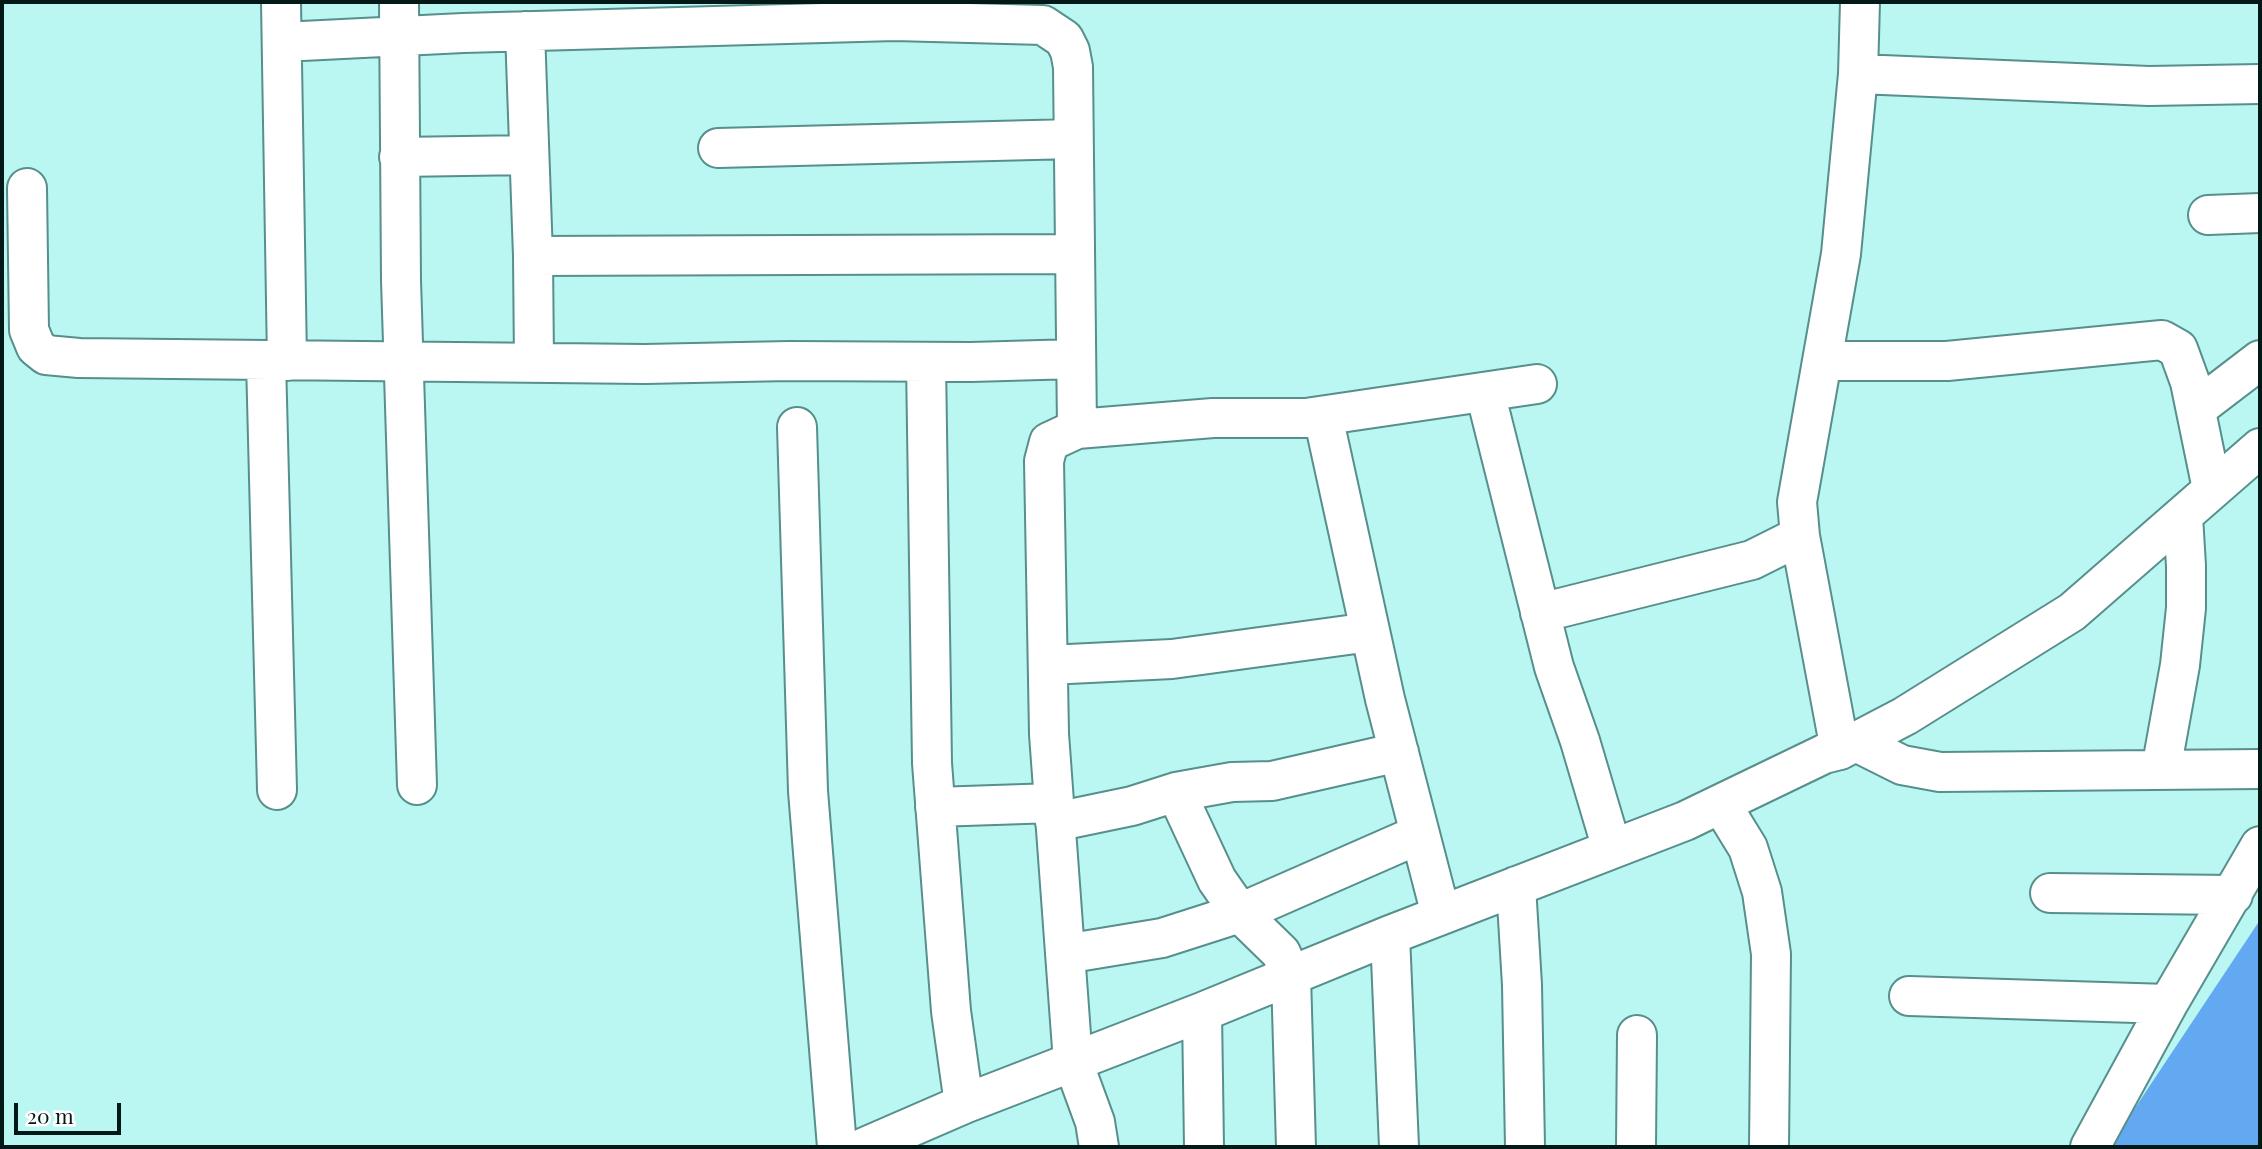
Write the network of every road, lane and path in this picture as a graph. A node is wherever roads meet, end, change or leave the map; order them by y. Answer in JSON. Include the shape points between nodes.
{"nodes":[{"id":1,"x":281,"y":2,"type":"edge"},
{"id":2,"x":1860,"y":2,"type":"edge"},
{"id":3,"x":895,"y":11,"type":"edge"},
{"id":4,"x":398,"y":19,"type":"edge"},
{"id":5,"x":524,"y":31,"type":"junction"},
{"id":6,"x":282,"y":42,"type":"junction"},
{"id":7,"x":1858,"y":74,"type":"junction"},
{"id":8,"x":2260,"y":84,"type":"edge"},
{"id":9,"x":1073,"y":139,"type":"junction"},
{"id":10,"x":718,"y":148,"type":"dead end"},
{"id":11,"x":529,"y":155,"type":"junction"},
{"id":12,"x":399,"y":157,"type":"junction"},
{"id":13,"x":27,"y":188,"type":"dead end"},
{"id":14,"x":2260,"y":213,"type":"edge"},
{"id":15,"x":2208,"y":215,"type":"dead end"},
{"id":16,"x":1075,"y":254,"type":"junction"},
{"id":17,"x":533,"y":256,"type":"junction"},
{"id":18,"x":1076,"y":359,"type":"junction"},
{"id":19,"x":2260,"y":360,"type":"edge"},
{"id":20,"x":276,"y":361,"type":"junction"},
{"id":21,"x":1823,"y":361,"type":"junction"},
{"id":22,"x":403,"y":362,"type":"junction"},
{"id":23,"x":926,"y":362,"type":"junction"},
{"id":24,"x":534,"y":363,"type":"junction"},
{"id":25,"x":1537,"y":384,"type":"dead end"},
{"id":26,"x":1485,"y":392,"type":"junction"},
{"id":27,"x":2196,"y":410,"type":"junction"},
{"id":28,"x":1323,"y":416,"type":"junction"},
{"id":29,"x":797,"y":427,"type":"dead end"},
{"id":30,"x":1077,"y":429,"type":"junction"},
{"id":31,"x":2260,"y":448,"type":"edge"},
{"id":32,"x":2213,"y":489,"type":"junction"},
{"id":33,"x":2183,"y":516,"type":"junction"},
{"id":34,"x":1800,"y":536,"type":"junction"},
{"id":35,"x":1540,"y":612,"type":"junction"},
{"id":36,"x":1370,"y":632,"type":"junction"},
{"id":37,"x":1048,"y":665,"type":"junction"},
{"id":38,"x":1848,"y":746,"type":"junction"},
{"id":39,"x":1399,"y":752,"type":"junction"},
{"id":40,"x":2260,"y":769,"type":"edge"},
{"id":41,"x":2161,"y":770,"type":"junction"},
{"id":42,"x":417,"y":785,"type":"dead end"},
{"id":43,"x":277,"y":790,"type":"dead end"},
{"id":44,"x":1176,"y":792,"type":"junction"},
{"id":45,"x":1721,"y":804,"type":"junction"},
{"id":46,"x":935,"y":807,"type":"junction"},
{"id":47,"x":1055,"y":812,"type":"junction"},
{"id":48,"x":1420,"y":834,"type":"junction"},
{"id":49,"x":2260,"y":846,"type":"edge"},
{"id":50,"x":1612,"y":849,"type":"junction"},
{"id":51,"x":1516,"y":886,"type":"junction"},
{"id":52,"x":2050,"y":892,"type":"dead end"},
{"id":53,"x":2233,"y":895,"type":"junction"},
{"id":54,"x":1240,"y":913,"type":"junction"},
{"id":55,"x":1441,"y":915,"type":"junction"},
{"id":56,"x":1390,"y":935,"type":"junction"},
{"id":57,"x":1065,"y":954,"type":"junction"},
{"id":58,"x":1291,"y":976,"type":"junction"},
{"id":59,"x":1909,"y":996,"type":"dead end"},
{"id":60,"x":2168,"y":1004,"type":"junction"},
{"id":61,"x":1202,"y":1012,"type":"junction"},
{"id":62,"x":1637,"y":1034,"type":"dead end"},
{"id":63,"x":1073,"y":1062,"type":"junction"},
{"id":64,"x":964,"y":1104,"type":"junction"},
{"id":65,"x":837,"y":1147,"type":"edge"},
{"id":66,"x":864,"y":1147,"type":"edge"},
{"id":67,"x":1099,"y":1147,"type":"edge"},
{"id":68,"x":1204,"y":1147,"type":"edge"},
{"id":69,"x":1296,"y":1147,"type":"edge"},
{"id":70,"x":1399,"y":1147,"type":"edge"},
{"id":71,"x":1525,"y":1147,"type":"edge"},
{"id":72,"x":1636,"y":1147,"type":"edge"},
{"id":73,"x":1769,"y":1147,"type":"edge"},
{"id":74,"x":2091,"y":1147,"type":"edge"}],
"edges":[{"from":1,"to":6,"type":"street"},
{"from":2,"to":7,"type":"street"},
{"from":3,"to":5,"type":"street"},
{"from":3,"to":9,"type":"street","via":[[1043,25],[1055,31],[1064,39],[1071,59]]},
{"from":4,"to":5,"type":"street"},
{"from":4,"to":6,"type":"street"},
{"from":4,"to":12,"type":"street"},
{"from":5,"to":11,"type":"street"},
{"from":6,"to":20,"type":"street"},
{"from":7,"to":8,"type":"street","via":[[2149,86]]},
{"from":7,"to":21,"type":"street","via":[[1841,254]]},
{"from":9,"to":10,"type":"street"},
{"from":9,"to":16,"type":"street"},
{"from":11,"to":12,"type":"street"},
{"from":11,"to":17,"type":"street"},
{"from":12,"to":22,"type":"street"},
{"from":13,"to":20,"type":"street","via":[[29,330],[36,347],[46,355]]},
{"from":14,"to":15,"type":"street"},
{"from":16,"to":17,"type":"street"},
{"from":16,"to":18,"type":"street"},
{"from":17,"to":24,"type":"street"},
{"from":18,"to":23,"type":"street"},
{"from":18,"to":30,"type":"street"},
{"from":19,"to":27,"type":"street"},
{"from":20,"to":22,"type":"street"},
{"from":20,"to":43,"type":"street"},
{"from":21,"to":27,"type":"street","via":[[1947,361],[2162,340],[2178,349]]},
{"from":21,"to":34,"type":"street","via":[[1797,502]]},
{"from":22,"to":24,"type":"street"},
{"from":22,"to":42,"type":"street"},
{"from":23,"to":24,"type":"street"},
{"from":23,"to":46,"type":"street"},
{"from":25,"to":26,"type":"street"},
{"from":26,"to":28,"type":"street"},
{"from":26,"to":35,"type":"street"},
{"from":27,"to":32,"type":"street"},
{"from":28,"to":30,"type":"street","via":[[1213,418]]},
{"from":28,"to":36,"type":"street"},
{"from":29,"to":65,"type":"street","via":[[808,791]]},
{"from":30,"to":37,"type":"street","via":[[1049,442],[1044,461]]},
{"from":31,"to":32,"type":"street"},
{"from":32,"to":33,"type":"street"},
{"from":33,"to":38,"type":"street","via":[[2072,612],[1905,716]]},
{"from":33,"to":41,"type":"street","via":[[2186,608]]},
{"from":34,"to":35,"type":"street","via":[[1752,560]]},
{"from":34,"to":38,"type":"street"},
{"from":35,"to":50,"type":"street"},
{"from":36,"to":37,"type":"street","via":[[1172,659]]},
{"from":36,"to":39,"type":"street"},
{"from":37,"to":47,"type":"street"},
{"from":38,"to":41,"type":"street","via":[[1902,765],[1940,772]]},
{"from":38,"to":45,"type":"street"},
{"from":39,"to":44,"type":"street","via":[[1272,781],[1232,782]]},
{"from":39,"to":48,"type":"street"},
{"from":40,"to":41,"type":"street"},
{"from":44,"to":47,"type":"street","via":[[1132,806]]},
{"from":44,"to":54,"type":"street","via":[[1217,880]]},
{"from":45,"to":50,"type":"street"},
{"from":45,"to":73,"type":"street","via":[[1748,848],[1762,892],[1771,954]]},
{"from":46,"to":47,"type":"street"},
{"from":46,"to":64,"type":"street","via":[[951,1011]]},
{"from":47,"to":57,"type":"street"},
{"from":48,"to":54,"type":"street"},
{"from":48,"to":55,"type":"street"},
{"from":49,"to":53,"type":"street"},
{"from":50,"to":51,"type":"street"},
{"from":51,"to":55,"type":"street"},
{"from":51,"to":71,"type":"street"},
{"from":52,"to":53,"type":"street"},
{"from":53,"to":60,"type":"street"},
{"from":54,"to":57,"type":"street","via":[[1162,937]]},
{"from":54,"to":58,"type":"street","via":[[1280,953]]},
{"from":55,"to":56,"type":"street"},
{"from":56,"to":58,"type":"street"},
{"from":56,"to":70,"type":"street"},
{"from":57,"to":63,"type":"street"},
{"from":58,"to":61,"type":"street"},
{"from":58,"to":69,"type":"street"},
{"from":59,"to":60,"type":"street"},
{"from":60,"to":74,"type":"street"},
{"from":61,"to":63,"type":"street"},
{"from":61,"to":68,"type":"street"},
{"from":62,"to":72,"type":"street"},
{"from":63,"to":64,"type":"street"},
{"from":63,"to":67,"type":"street"},
{"from":64,"to":66,"type":"street"}]}
